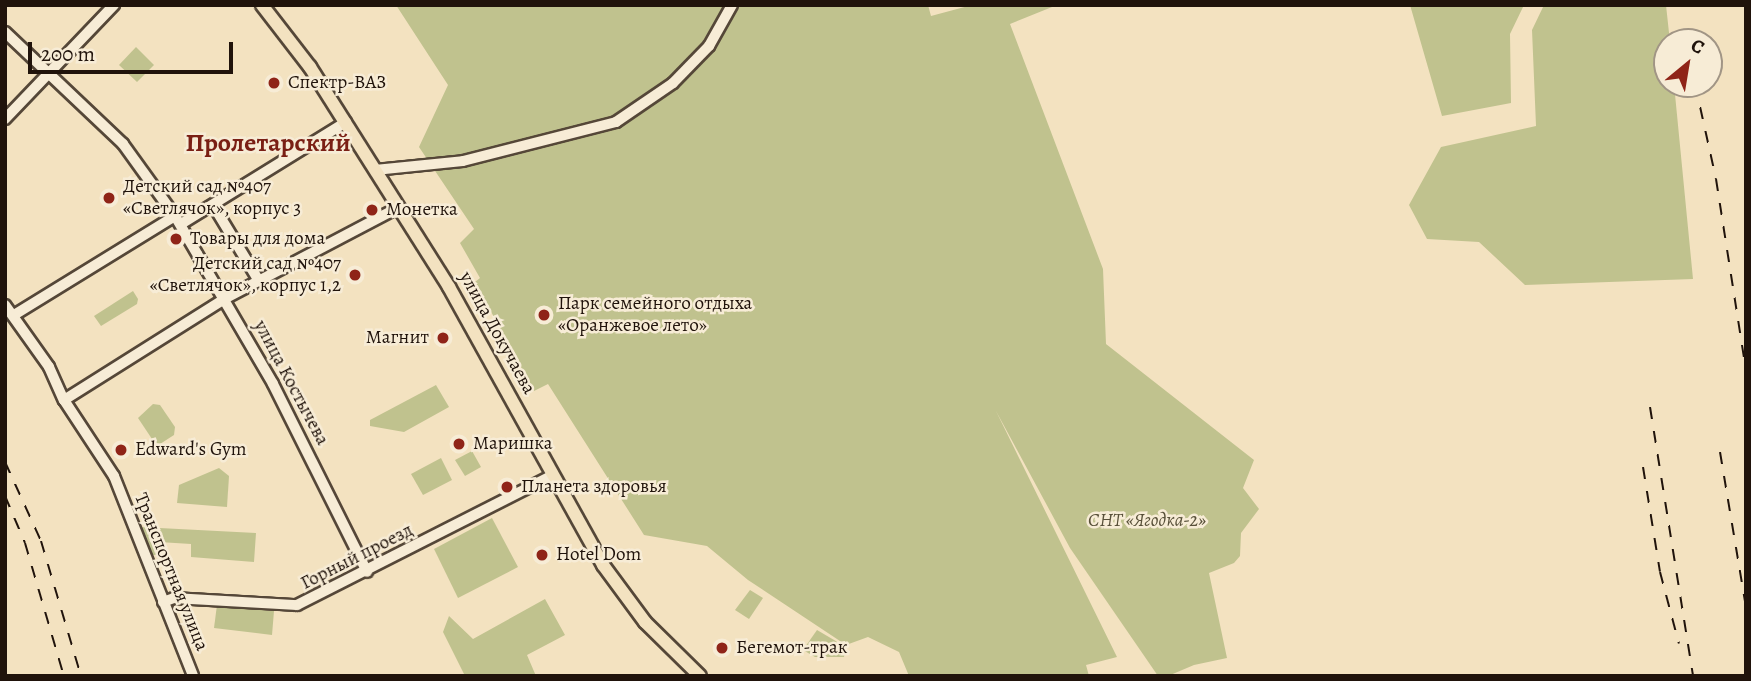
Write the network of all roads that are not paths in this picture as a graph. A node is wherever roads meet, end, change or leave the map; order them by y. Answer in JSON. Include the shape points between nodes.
{"nodes":[{"id":1,"x":114,"y":5,"type":"edge"},
{"id":2,"x":262,"y":5,"type":"edge"},
{"id":3,"x":732,"y":5,"type":"edge"},
{"id":4,"x":5,"y":32,"type":"edge"},
{"id":5,"x":50,"y":72,"type":"junction"},
{"id":6,"x":5,"y":119,"type":"edge"},
{"id":7,"x":346,"y":122,"type":"junction"},
{"id":8,"x":375,"y":170,"type":"junction"},
{"id":9,"x":213,"y":205,"type":"junction"},
{"id":10,"x":400,"y":208,"type":"junction"},
{"id":11,"x":178,"y":220,"type":"junction"},
{"id":12,"x":259,"y":281,"type":"junction"},
{"id":13,"x":226,"y":298,"type":"junction"},
{"id":14,"x":5,"y":304,"type":"edge"},
{"id":15,"x":14,"y":315,"type":"junction"},
{"id":16,"x":64,"y":400,"type":"junction"},
{"id":17,"x":551,"y":476,"type":"junction"},
{"id":18,"x":367,"y":572,"type":"junction"},
{"id":19,"x":163,"y":602,"type":"junction"},
{"id":20,"x":193,"y":676,"type":"edge"},
{"id":21,"x":700,"y":676,"type":"edge"}],
"edges":[{"from":1,"to":5,"type":"street"},
{"from":2,"to":7,"type":"main road","name":"улица Докучаева"},
{"from":3,"to":8,"type":"street","via":[[709,46],[673,83],[616,122],[463,161]]},
{"from":4,"to":5,"type":"street","name":"улица Костычева"},
{"from":5,"to":6,"type":"street"},
{"from":5,"to":11,"type":"street","name":"улица Костычева","via":[[123,144]]},
{"from":7,"to":8,"type":"main road","name":"улица Докучаева"},
{"from":7,"to":9,"type":"street"},
{"from":8,"to":10,"type":"main road","name":"улица Докучаева"},
{"from":9,"to":11,"type":"street"},
{"from":9,"to":12,"type":"street"},
{"from":10,"to":12,"type":"street"},
{"from":10,"to":17,"type":"main road","name":"улица Докучаева","via":[[469,321]]},
{"from":11,"to":13,"type":"street","name":"улица Костычева"},
{"from":11,"to":15,"type":"street"},
{"from":12,"to":13,"type":"street"},
{"from":13,"to":16,"type":"street"},
{"from":13,"to":18,"type":"street","name":"улица Костычева"},
{"from":14,"to":15,"type":"street","name":"Транспортная улица"},
{"from":15,"to":16,"type":"street","name":"Транспортная улица"},
{"from":16,"to":19,"type":"street","name":"Транспортная улица","via":[[114,476]]},
{"from":17,"to":18,"type":"street","name":"Горный проезд"},
{"from":17,"to":21,"type":"main road","name":"улица Докучаева","via":[[603,565],[645,622]]},
{"from":18,"to":19,"type":"street","name":"Горный проезд","via":[[297,606],[174,598]]},
{"from":19,"to":20,"type":"street","name":"Транспортная улица"}]}
